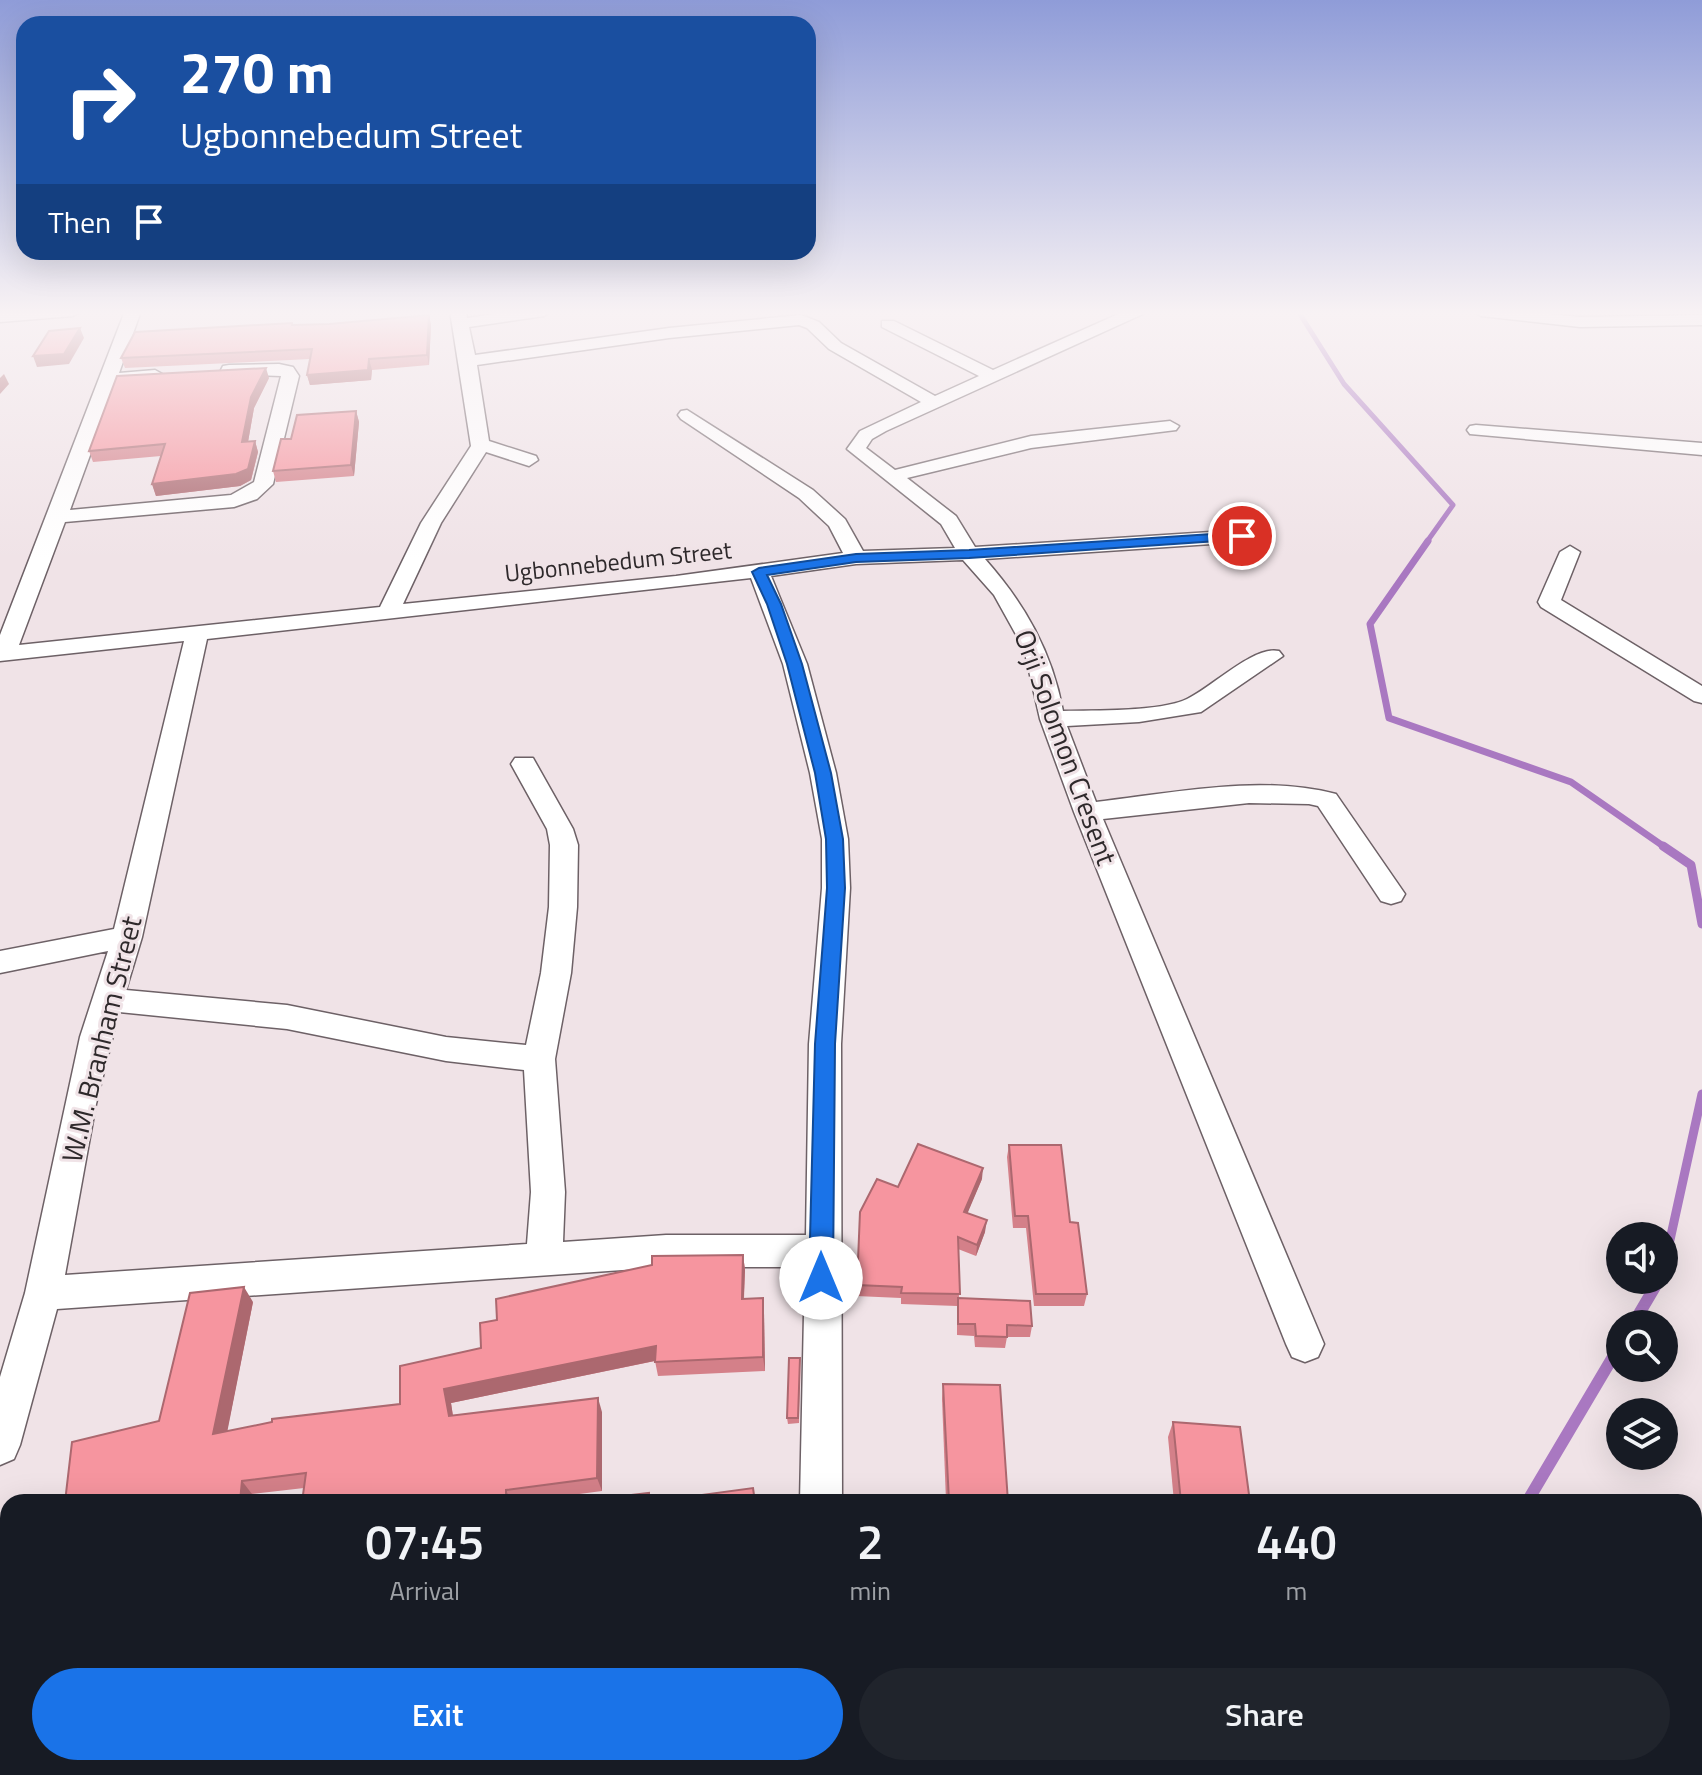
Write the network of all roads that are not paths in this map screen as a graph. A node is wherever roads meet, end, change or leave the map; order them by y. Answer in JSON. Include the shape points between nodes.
{"nodes":[{"id":1,"x":103,"y":394,"type":"edge"},
{"id":2,"x":286,"y":394,"type":"edge"},
{"id":3,"x":473,"y":394,"type":"edge"},
{"id":4,"x":920,"y":394,"type":"edge"},
{"id":5,"x":953,"y":394,"type":"edge"},
{"id":6,"x":934,"y":402,"type":"junction"},
{"id":7,"x":687,"y":415,"type":"dead end"},
{"id":8,"x":1170,"y":426,"type":"dead end"},
{"id":9,"x":1476,"y":430,"type":"dead end"},
{"id":10,"x":480,"y":446,"type":"junction"},
{"id":11,"x":1702,"y":449,"type":"edge"},
{"id":12,"x":529,"y":460,"type":"dead end"},
{"id":13,"x":893,"y":476,"type":"junction"},
{"id":14,"x":57,"y":517,"type":"junction"},
{"id":15,"x":1242,"y":536,"type":"dead end"},
{"id":16,"x":1570,"y":552,"type":"dead end"},
{"id":17,"x":969,"y":554,"type":"junction"},
{"id":18,"x":856,"y":558,"type":"junction"},
{"id":19,"x":759,"y":572,"type":"junction"},
{"id":20,"x":389,"y":611,"type":"junction"},
{"id":21,"x":197,"y":633,"type":"junction"},
{"id":22,"x":2,"y":654,"type":"edge"},
{"id":23,"x":1271,"y":656,"type":"dead end"},
{"id":24,"x":1702,"y":696,"type":"edge"},
{"id":25,"x":1052,"y":719,"type":"junction"},
{"id":26,"x":524,"y":764,"type":"dead end"},
{"id":27,"x":1087,"y":812,"type":"junction"},
{"id":28,"x":1391,"y":894,"type":"dead end"},
{"id":29,"x":127,"y":937,"type":"junction"},
{"id":30,"x":0,"y":962,"type":"edge"},
{"id":31,"x":109,"y":1000,"type":"junction"},
{"id":32,"x":539,"y":1059,"type":"junction"},
{"id":33,"x":821,"y":1251,"type":"junction"},
{"id":34,"x":544,"y":1259,"type":"junction"},
{"id":35,"x":43,"y":1293,"type":"junction"},
{"id":36,"x":1305,"y":1344,"type":"dead end"},
{"id":37,"x":0,"y":1445,"type":"edge"},
{"id":38,"x":821,"y":1494,"type":"edge"}],
"edges":[{"from":1,"to":14,"type":"street"},
{"from":2,"to":14,"type":"street","via":[[263,484],[250,495],[234,501]]},
{"from":3,"to":10,"type":"street"},
{"from":4,"to":6,"type":"street"},
{"from":5,"to":6,"type":"street","name":"Orji Solomon Cresent"},
{"from":6,"to":13,"type":"street","name":"Orji Solomon Cresent","via":[[857,443],[860,454]]},
{"from":7,"to":18,"type":"street","via":[[814,501],[838,523]]},
{"from":8,"to":13,"type":"street","via":[[1031,442]]},
{"from":9,"to":11,"type":"street"},
{"from":10,"to":12,"type":"street"},
{"from":10,"to":20,"type":"street","via":[[431,523]]},
{"from":13,"to":17,"type":"street","name":"Orji Solomon Cresent","via":[[949,520]]},
{"from":14,"to":22,"type":"street"},
{"from":15,"to":17,"type":"street","name":"Ugbonnebedum Street"},
{"from":16,"to":24,"type":"street","via":[[1549,602]]},
{"from":17,"to":18,"type":"street","name":"Ugbonnebedum Street"},
{"from":17,"to":25,"type":"street","name":"Orji Solomon Cresent","via":[[1003,592],[1035,649]]},
{"from":18,"to":19,"type":"street","name":"Ugbonnebedum Street"},
{"from":19,"to":20,"type":"street","name":"Ugbonnebedum Street"},
{"from":19,"to":33,"type":"street","via":[[795,664],[835,839]]},
{"from":20,"to":21,"type":"street","name":"Ugbonnebedum Street"},
{"from":21,"to":22,"type":"street","name":"Ugbonnebedum Street"},
{"from":21,"to":29,"type":"street","name":"W.M. Branham Street"},
{"from":23,"to":25,"type":"street","via":[[1192,707]]},
{"from":25,"to":27,"type":"street","name":"Orji Solomon Cresent"},
{"from":26,"to":32,"type":"street","via":[[564,845],[557,960]]},
{"from":27,"to":28,"type":"street","via":[[1315,793],[1327,800]]},
{"from":27,"to":36,"type":"street","name":"Orji Solomon Cresent"},
{"from":29,"to":30,"type":"street"},
{"from":29,"to":31,"type":"street","name":"W.M. Branham Street"},
{"from":31,"to":32,"type":"street","via":[[287,1017],[446,1049]]},
{"from":31,"to":35,"type":"street","name":"W.M. Branham Street","via":[[80,1104]]},
{"from":32,"to":34,"type":"street","via":[[548,1192]]},
{"from":33,"to":34,"type":"street","via":[[666,1251]]},
{"from":33,"to":38,"type":"street"},
{"from":34,"to":35,"type":"street"},
{"from":35,"to":37,"type":"street","name":"W.M. Branham Street"}]}
